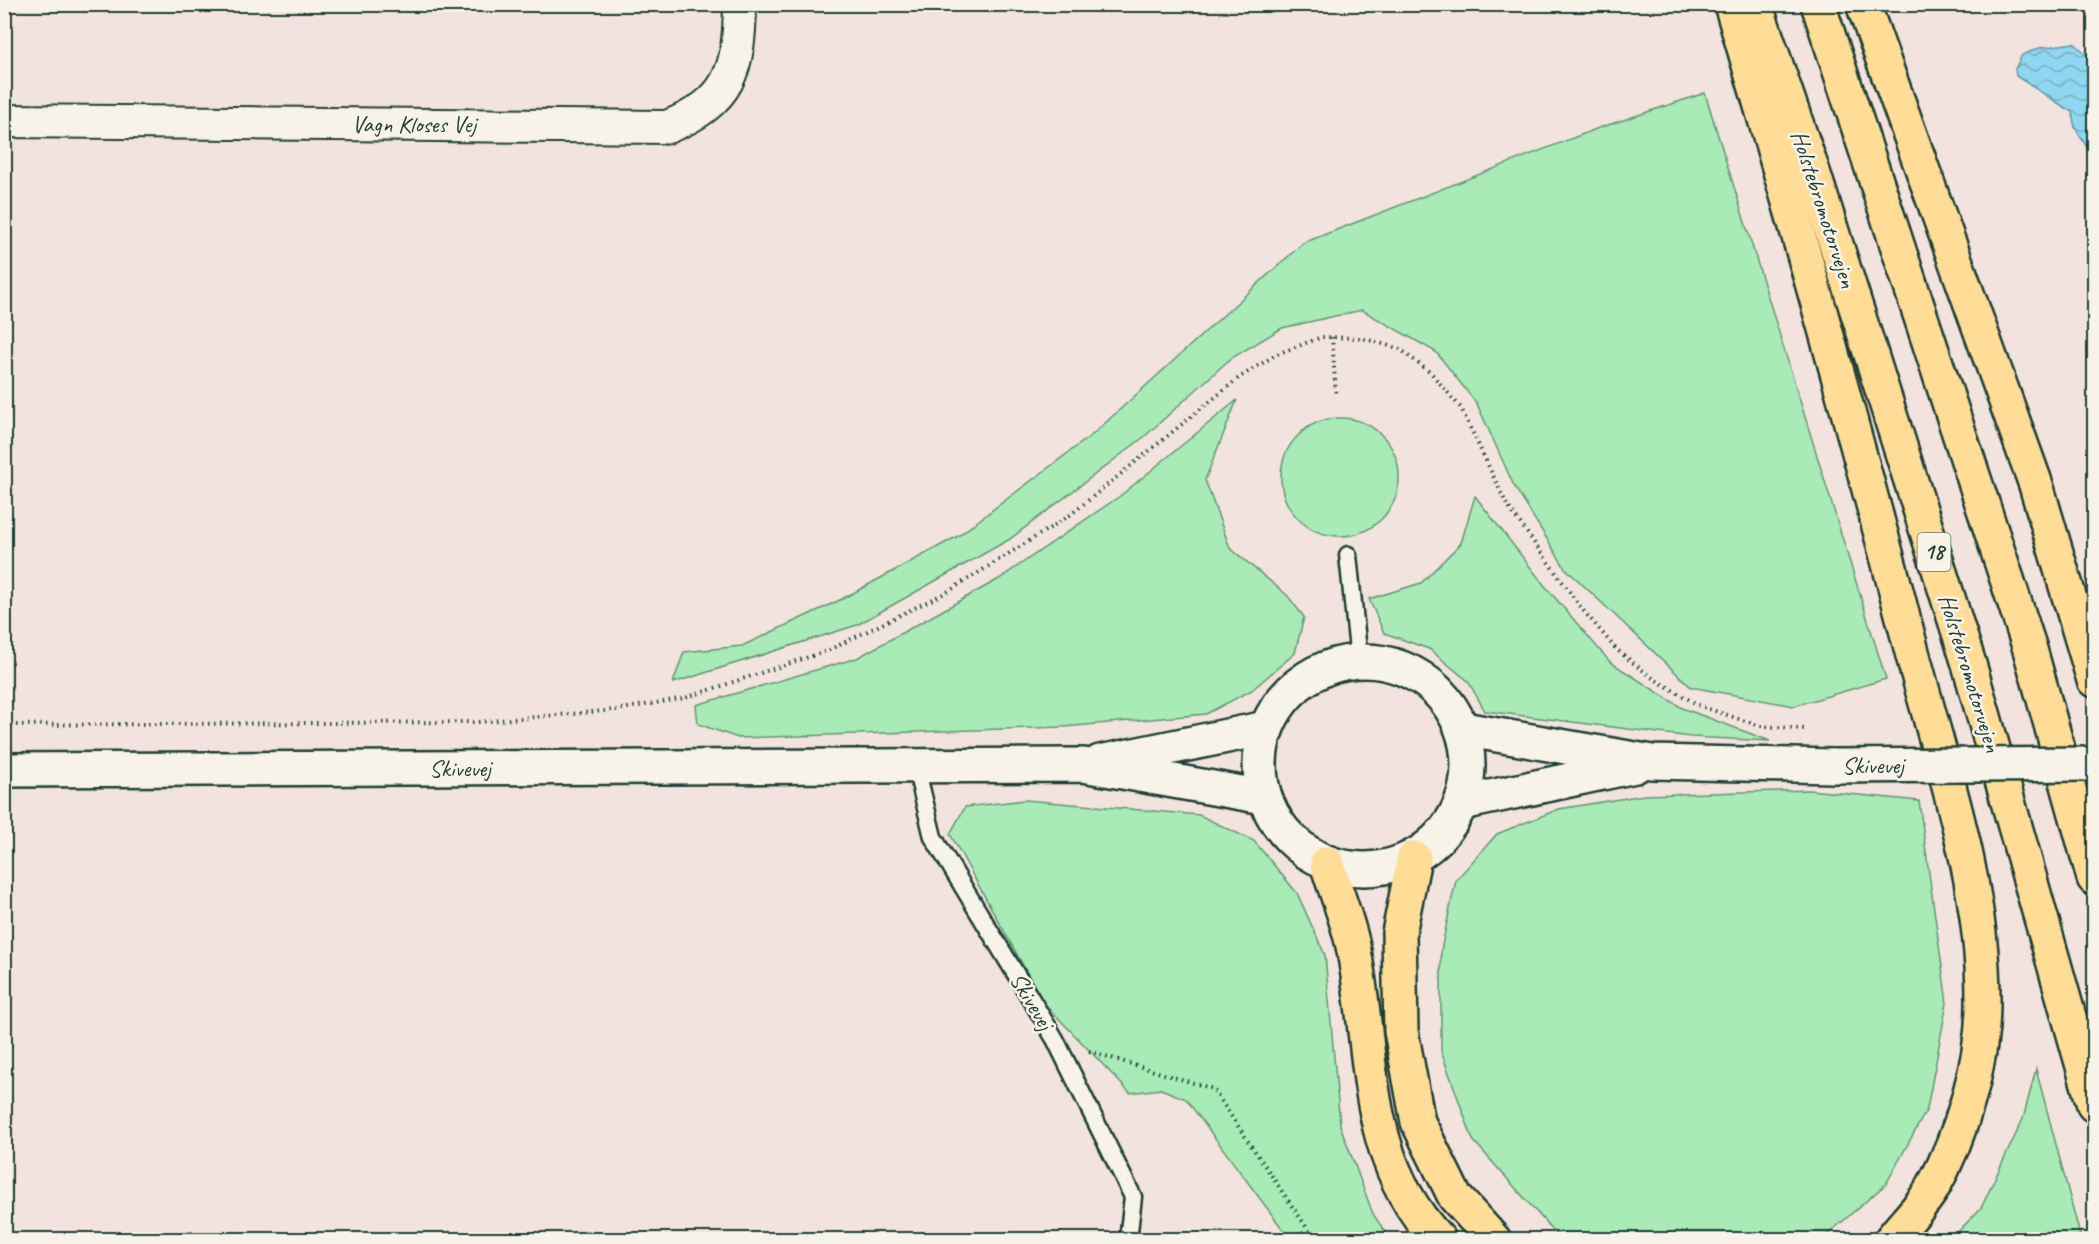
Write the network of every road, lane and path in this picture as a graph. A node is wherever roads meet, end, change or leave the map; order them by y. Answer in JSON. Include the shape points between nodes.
{"nodes":[{"id":1,"x":740,"y":4,"type":"edge"},
{"id":2,"x":1731,"y":4,"type":"edge"},
{"id":3,"x":1755,"y":4,"type":"edge"},
{"id":4,"x":1818,"y":4,"type":"edge"},
{"id":5,"x":1863,"y":4,"type":"edge"},
{"id":6,"x":4,"y":121,"type":"edge"},
{"id":7,"x":1332,"y":338,"type":"junction"},
{"id":8,"x":1336,"y":396,"type":"dead end"},
{"id":9,"x":1348,"y":555,"type":"dead end"},
{"id":10,"x":1359,"y":660,"type":"junction"},
{"id":11,"x":2094,"y":680,"type":"edge"},
{"id":12,"x":4,"y":725,"type":"edge"},
{"id":13,"x":1266,"y":728,"type":"junction"},
{"id":14,"x":1462,"y":729,"type":"junction"},
{"id":15,"x":1812,"y":730,"type":"dead end"},
{"id":16,"x":1652,"y":762,"type":"junction"},
{"id":17,"x":2094,"y":764,"type":"edge"},
{"id":18,"x":1083,"y":765,"type":"junction"},
{"id":19,"x":916,"y":767,"type":"junction"},
{"id":20,"x":4,"y":770,"type":"edge"},
{"id":21,"x":1264,"y":797,"type":"junction"},
{"id":22,"x":1462,"y":803,"type":"junction"},
{"id":23,"x":1414,"y":858,"type":"junction"},
{"id":24,"x":1327,"y":863,"type":"junction"},
{"id":25,"x":2094,"y":878,"type":"edge"},
{"id":26,"x":1055,"y":1039,"type":"junction"},
{"id":27,"x":2094,"y":1105,"type":"edge"},
{"id":28,"x":1128,"y":1239,"type":"edge"},
{"id":29,"x":1315,"y":1239,"type":"edge"},
{"id":30,"x":1439,"y":1239,"type":"edge"},
{"id":31,"x":1494,"y":1239,"type":"edge"},
{"id":32,"x":1891,"y":1239,"type":"edge"}],
"edges":[{"from":1,"to":6,"type":"street","name":"Vagn Kloses Vej","via":[[737,56],[722,90],[710,104],[667,126]]},
{"from":2,"to":32,"type":"highway","via":[[1794,215],[1900,605],[1964,849],[1980,940],[1983,1005],[1978,1057],[1964,1115],[1931,1190]]},
{"from":3,"to":27,"type":"highway","name":"Holstebromotorvejen","number":"18","via":[[1814,175],[1969,664]]},
{"from":4,"to":25,"type":"highway","via":[[2029,646]]},
{"from":5,"to":11,"type":"highway","via":[[2036,485]]},
{"from":7,"to":8,"type":"path"},
{"from":7,"to":12,"type":"path","via":[[1322,337],[1277,354],[1240,377],[1069,516],[949,591],[827,651],[685,698],[615,710],[477,722]]},
{"from":7,"to":15,"type":"path","via":[[1362,338],[1400,348],[1432,375],[1461,408],[1507,505],[1616,650],[1651,677],[1700,706],[1760,726]]},
{"from":9,"to":10,"type":"lane"},
{"from":10,"to":13,"type":"main road","via":[[1329,666],[1302,680],[1280,702]]},
{"from":10,"to":14,"type":"main road","via":[[1392,664],[1422,678],[1447,700]]},
{"from":13,"to":18,"type":"main road","name":"Skivevej"},
{"from":13,"to":21,"type":"main road","via":[[1259,762]]},
{"from":14,"to":16,"type":"main road","name":"Skivevej"},
{"from":14,"to":22,"type":"main road","via":[[1468,753],[1468,778]]},
{"from":16,"to":17,"type":"main road","name":"Skivevej","bridge":true,"via":[[1834,766]]},
{"from":16,"to":22,"type":"main road","name":"Skivevej"},
{"from":18,"to":19,"type":"main road","name":"Skivevej"},
{"from":18,"to":21,"type":"main road","name":"Skivevej"},
{"from":19,"to":20,"type":"main road","name":"Skivevej"},
{"from":19,"to":26,"type":"lane","name":"Skivevej","via":[[933,837]]},
{"from":21,"to":24,"type":"main road","via":[[1278,825],[1299,848]]},
{"from":22,"to":23,"type":"main road","via":[[1443,835]]},
{"from":23,"to":24,"type":"main road","via":[[1386,868],[1356,870]]},
{"from":23,"to":31,"type":"highway","via":[[1399,933],[1401,1031],[1418,1122],[1455,1197]]},
{"from":24,"to":30,"type":"highway","via":[[1353,946],[1377,1122],[1396,1179]]},
{"from":26,"to":28,"type":"lane","name":"Skivevej","via":[[1132,1197]]},
{"from":26,"to":29,"type":"path","via":[[1213,1089]]}]}
